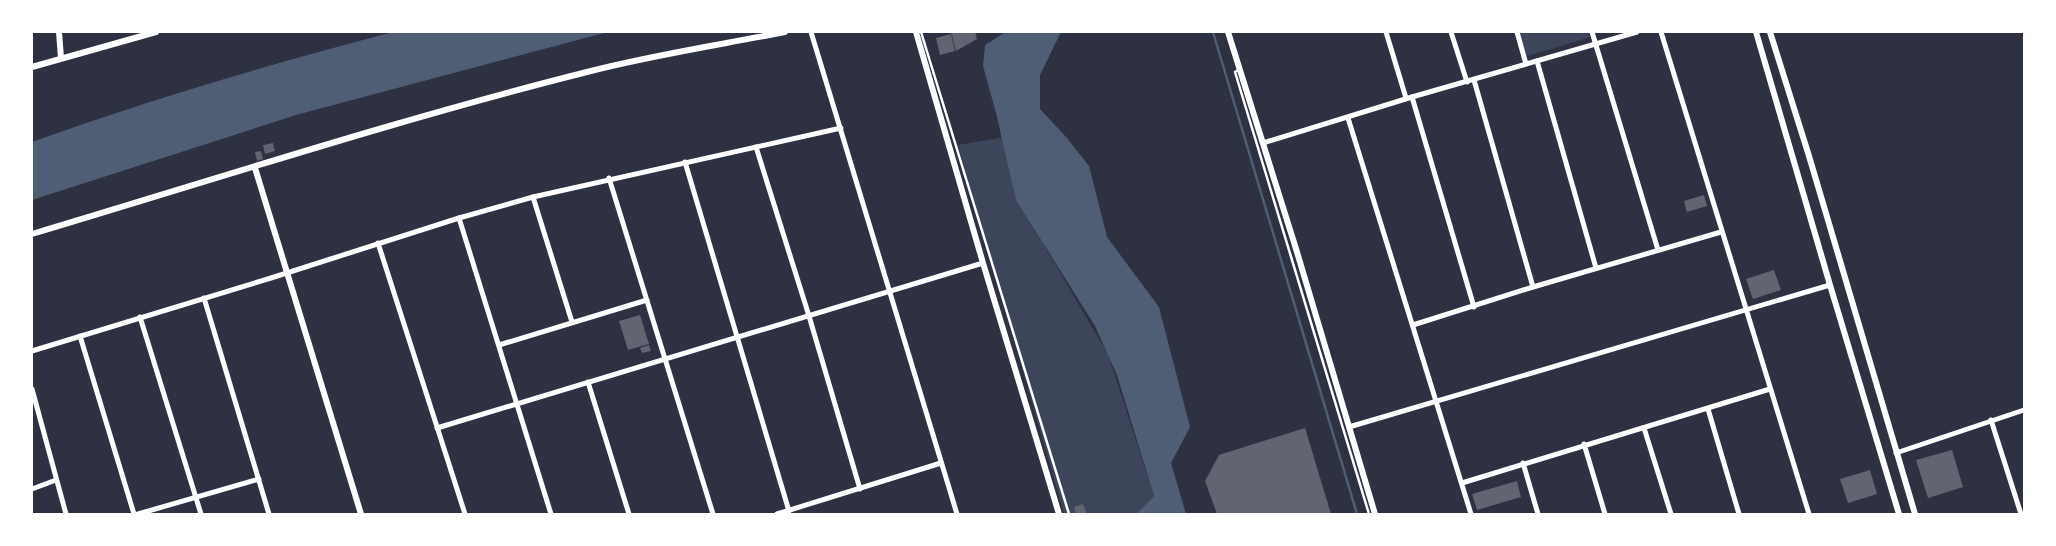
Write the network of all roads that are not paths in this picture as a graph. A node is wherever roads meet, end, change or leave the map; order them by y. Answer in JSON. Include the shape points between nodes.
{"nodes":[{"id":1,"x":59,"y":32,"type":"edge"},
{"id":2,"x":156,"y":32,"type":"edge"},
{"id":3,"x":785,"y":32,"type":"edge"},
{"id":4,"x":811,"y":32,"type":"edge"},
{"id":5,"x":919,"y":32,"type":"edge"},
{"id":6,"x":1228,"y":32,"type":"edge"},
{"id":7,"x":1386,"y":32,"type":"edge"},
{"id":8,"x":1451,"y":32,"type":"edge"},
{"id":9,"x":1517,"y":32,"type":"edge"},
{"id":10,"x":1592,"y":32,"type":"edge"},
{"id":11,"x":1637,"y":32,"type":"edge"},
{"id":12,"x":1661,"y":32,"type":"edge"},
{"id":13,"x":1756,"y":32,"type":"edge"},
{"id":14,"x":1770,"y":32,"type":"edge"},
{"id":15,"x":1595,"y":43,"type":"junction"},
{"id":16,"x":61,"y":58,"type":"junction"},
{"id":17,"x":1537,"y":61,"type":"junction"},
{"id":18,"x":1526,"y":64,"type":"junction"},
{"id":19,"x":32,"y":66,"type":"edge"},
{"id":20,"x":1237,"y":71,"type":"junction"},
{"id":21,"x":1474,"y":80,"type":"junction"},
{"id":22,"x":1467,"y":82,"type":"junction"},
{"id":23,"x":1409,"y":97,"type":"junction"},
{"id":24,"x":1348,"y":118,"type":"junction"},
{"id":25,"x":841,"y":128,"type":"junction"},
{"id":26,"x":1263,"y":143,"type":"junction"},
{"id":27,"x":756,"y":147,"type":"junction"},
{"id":28,"x":1809,"y":156,"type":"junction"},
{"id":29,"x":1794,"y":160,"type":"junction"},
{"id":30,"x":685,"y":162,"type":"junction"},
{"id":31,"x":255,"y":168,"type":"junction"},
{"id":32,"x":609,"y":178,"type":"junction"},
{"id":33,"x":533,"y":197,"type":"junction"},
{"id":34,"x":459,"y":218,"type":"junction"},
{"id":35,"x":1721,"y":232,"type":"junction"},
{"id":36,"x":32,"y":234,"type":"edge"},
{"id":37,"x":378,"y":243,"type":"junction"},
{"id":38,"x":1658,"y":250,"type":"junction"},
{"id":39,"x":983,"y":263,"type":"junction"},
{"id":40,"x":1596,"y":268,"type":"junction"},
{"id":41,"x":285,"y":272,"type":"junction"},
{"id":42,"x":1533,"y":287,"type":"junction"},
{"id":43,"x":1847,"y":288,"type":"junction"},
{"id":44,"x":1831,"y":289,"type":"junction"},
{"id":45,"x":889,"y":292,"type":"junction"},
{"id":46,"x":204,"y":298,"type":"junction"},
{"id":47,"x":647,"y":300,"type":"junction"},
{"id":48,"x":1474,"y":307,"type":"junction"},
{"id":49,"x":1745,"y":310,"type":"junction"},
{"id":50,"x":809,"y":316,"type":"junction"},
{"id":51,"x":140,"y":317,"type":"junction"},
{"id":52,"x":572,"y":322,"type":"junction"},
{"id":53,"x":1413,"y":326,"type":"junction"},
{"id":54,"x":80,"y":336,"type":"junction"},
{"id":55,"x":736,"y":338,"type":"junction"},
{"id":56,"x":499,"y":345,"type":"junction"},
{"id":57,"x":32,"y":351,"type":"edge"},
{"id":58,"x":665,"y":359,"type":"junction"},
{"id":59,"x":588,"y":382,"type":"junction"},
{"id":60,"x":32,"y":389,"type":"edge"},
{"id":61,"x":1770,"y":389,"type":"junction"},
{"id":62,"x":1436,"y":402,"type":"junction"},
{"id":63,"x":517,"y":404,"type":"junction"},
{"id":64,"x":1708,"y":409,"type":"junction"},
{"id":65,"x":2025,"y":410,"type":"edge"},
{"id":66,"x":40,"y":419,"type":"junction"},
{"id":67,"x":1991,"y":420,"type":"junction"},
{"id":68,"x":32,"y":422,"type":"edge"},
{"id":69,"x":1349,"y":427,"type":"junction"},
{"id":70,"x":437,"y":428,"type":"junction"},
{"id":71,"x":1644,"y":428,"type":"junction"},
{"id":72,"x":1584,"y":444,"type":"junction"},
{"id":73,"x":1896,"y":453,"type":"junction"},
{"id":74,"x":941,"y":463,"type":"junction"},
{"id":75,"x":1523,"y":463,"type":"junction"},
{"id":76,"x":259,"y":479,"type":"junction"},
{"id":77,"x":56,"y":480,"type":"junction"},
{"id":78,"x":1462,"y":483,"type":"junction"},
{"id":79,"x":32,"y":489,"type":"edge"},
{"id":80,"x":860,"y":489,"type":"junction"},
{"id":81,"x":196,"y":498,"type":"junction"},
{"id":82,"x":789,"y":511,"type":"junction"},
{"id":83,"x":66,"y":514,"type":"edge"},
{"id":84,"x":136,"y":514,"type":"edge"},
{"id":85,"x":201,"y":514,"type":"edge"},
{"id":86,"x":269,"y":514,"type":"edge"},
{"id":87,"x":361,"y":514,"type":"edge"},
{"id":88,"x":465,"y":514,"type":"edge"},
{"id":89,"x":551,"y":514,"type":"edge"},
{"id":90,"x":629,"y":514,"type":"edge"},
{"id":91,"x":713,"y":514,"type":"edge"},
{"id":92,"x":777,"y":514,"type":"edge"},
{"id":93,"x":957,"y":514,"type":"edge"},
{"id":94,"x":1059,"y":514,"type":"edge"},
{"id":95,"x":1069,"y":514,"type":"edge"},
{"id":96,"x":1369,"y":514,"type":"edge"},
{"id":97,"x":1375,"y":514,"type":"edge"},
{"id":98,"x":1471,"y":514,"type":"edge"},
{"id":99,"x":1538,"y":514,"type":"edge"},
{"id":100,"x":1605,"y":514,"type":"edge"},
{"id":101,"x":1671,"y":514,"type":"edge"},
{"id":102,"x":1740,"y":514,"type":"edge"},
{"id":103,"x":1808,"y":514,"type":"edge"},
{"id":104,"x":1899,"y":514,"type":"edge"},
{"id":105,"x":1915,"y":514,"type":"edge"},
{"id":106,"x":2021,"y":514,"type":"edge"}],
"edges":[{"from":1,"to":16,"type":"street"},
{"from":2,"to":16,"type":"street"},
{"from":3,"to":31,"type":"street","via":[[553,80]]},
{"from":4,"to":25,"type":"street"},
{"from":5,"to":39,"type":"street"},
{"from":5,"to":95,"type":"lane"},
{"from":6,"to":20,"type":"street"},
{"from":7,"to":23,"type":"street"},
{"from":8,"to":22,"type":"street"},
{"from":9,"to":18,"type":"street"},
{"from":10,"to":15,"type":"street"},
{"from":11,"to":15,"type":"street"},
{"from":12,"to":35,"type":"street"},
{"from":13,"to":29,"type":"street"},
{"from":14,"to":28,"type":"street"},
{"from":15,"to":17,"type":"street"},
{"from":15,"to":38,"type":"street"},
{"from":16,"to":19,"type":"street"},
{"from":17,"to":18,"type":"street"},
{"from":17,"to":40,"type":"street"},
{"from":18,"to":21,"type":"street"},
{"from":20,"to":26,"type":"street"},
{"from":20,"to":96,"type":"lane"},
{"from":21,"to":22,"type":"street"},
{"from":21,"to":42,"type":"street"},
{"from":22,"to":23,"type":"street"},
{"from":23,"to":24,"type":"street"},
{"from":23,"to":48,"type":"street"},
{"from":24,"to":26,"type":"street"},
{"from":24,"to":53,"type":"street"},
{"from":25,"to":27,"type":"street"},
{"from":25,"to":45,"type":"street"},
{"from":26,"to":69,"type":"street"},
{"from":27,"to":30,"type":"street"},
{"from":27,"to":50,"type":"street"},
{"from":28,"to":29,"type":"street"},
{"from":28,"to":43,"type":"street"},
{"from":29,"to":44,"type":"street"},
{"from":30,"to":32,"type":"street"},
{"from":30,"to":55,"type":"street"},
{"from":31,"to":36,"type":"street"},
{"from":31,"to":41,"type":"street"},
{"from":32,"to":33,"type":"street"},
{"from":32,"to":47,"type":"street"},
{"from":33,"to":34,"type":"street"},
{"from":33,"to":52,"type":"street"},
{"from":34,"to":37,"type":"street"},
{"from":34,"to":56,"type":"street"},
{"from":35,"to":38,"type":"street"},
{"from":35,"to":49,"type":"street"},
{"from":37,"to":41,"type":"street"},
{"from":37,"to":70,"type":"street"},
{"from":38,"to":40,"type":"street"},
{"from":39,"to":45,"type":"street"},
{"from":39,"to":94,"type":"street"},
{"from":40,"to":42,"type":"street"},
{"from":41,"to":46,"type":"street"},
{"from":41,"to":87,"type":"street"},
{"from":42,"to":48,"type":"street"},
{"from":43,"to":44,"type":"street"},
{"from":43,"to":73,"type":"street"},
{"from":44,"to":49,"type":"street"},
{"from":44,"to":104,"type":"street"},
{"from":45,"to":50,"type":"street"},
{"from":45,"to":74,"type":"street"},
{"from":46,"to":51,"type":"street"},
{"from":46,"to":76,"type":"street"},
{"from":47,"to":52,"type":"street"},
{"from":47,"to":58,"type":"street"},
{"from":48,"to":53,"type":"street"},
{"from":49,"to":61,"type":"street"},
{"from":49,"to":62,"type":"street"},
{"from":50,"to":55,"type":"street"},
{"from":50,"to":80,"type":"street"},
{"from":51,"to":54,"type":"street"},
{"from":51,"to":81,"type":"street"},
{"from":52,"to":56,"type":"street"},
{"from":53,"to":62,"type":"street"},
{"from":54,"to":57,"type":"street"},
{"from":54,"to":84,"type":"street"},
{"from":55,"to":58,"type":"street"},
{"from":55,"to":82,"type":"street"},
{"from":56,"to":63,"type":"street"},
{"from":58,"to":59,"type":"street"},
{"from":58,"to":91,"type":"street"},
{"from":59,"to":63,"type":"street"},
{"from":59,"to":90,"type":"street"},
{"from":60,"to":66,"type":"street"},
{"from":61,"to":64,"type":"street"},
{"from":61,"to":103,"type":"street"},
{"from":62,"to":69,"type":"street"},
{"from":62,"to":78,"type":"street"},
{"from":63,"to":70,"type":"street"},
{"from":63,"to":89,"type":"street"},
{"from":64,"to":71,"type":"street"},
{"from":64,"to":102,"type":"street"},
{"from":65,"to":67,"type":"street"},
{"from":66,"to":68,"type":"street"},
{"from":66,"to":77,"type":"street"},
{"from":67,"to":73,"type":"street"},
{"from":67,"to":106,"type":"street"},
{"from":69,"to":97,"type":"street"},
{"from":70,"to":88,"type":"street"},
{"from":71,"to":72,"type":"street"},
{"from":71,"to":101,"type":"street"},
{"from":72,"to":75,"type":"street"},
{"from":72,"to":100,"type":"street"},
{"from":73,"to":105,"type":"street"},
{"from":74,"to":80,"type":"street"},
{"from":74,"to":93,"type":"street"},
{"from":75,"to":78,"type":"street"},
{"from":75,"to":99,"type":"street"},
{"from":76,"to":81,"type":"street"},
{"from":76,"to":86,"type":"street"},
{"from":77,"to":79,"type":"street"},
{"from":77,"to":83,"type":"street"},
{"from":78,"to":98,"type":"street"},
{"from":80,"to":82,"type":"street"},
{"from":81,"to":84,"type":"street"},
{"from":81,"to":85,"type":"street"},
{"from":82,"to":92,"type":"street"}]}
